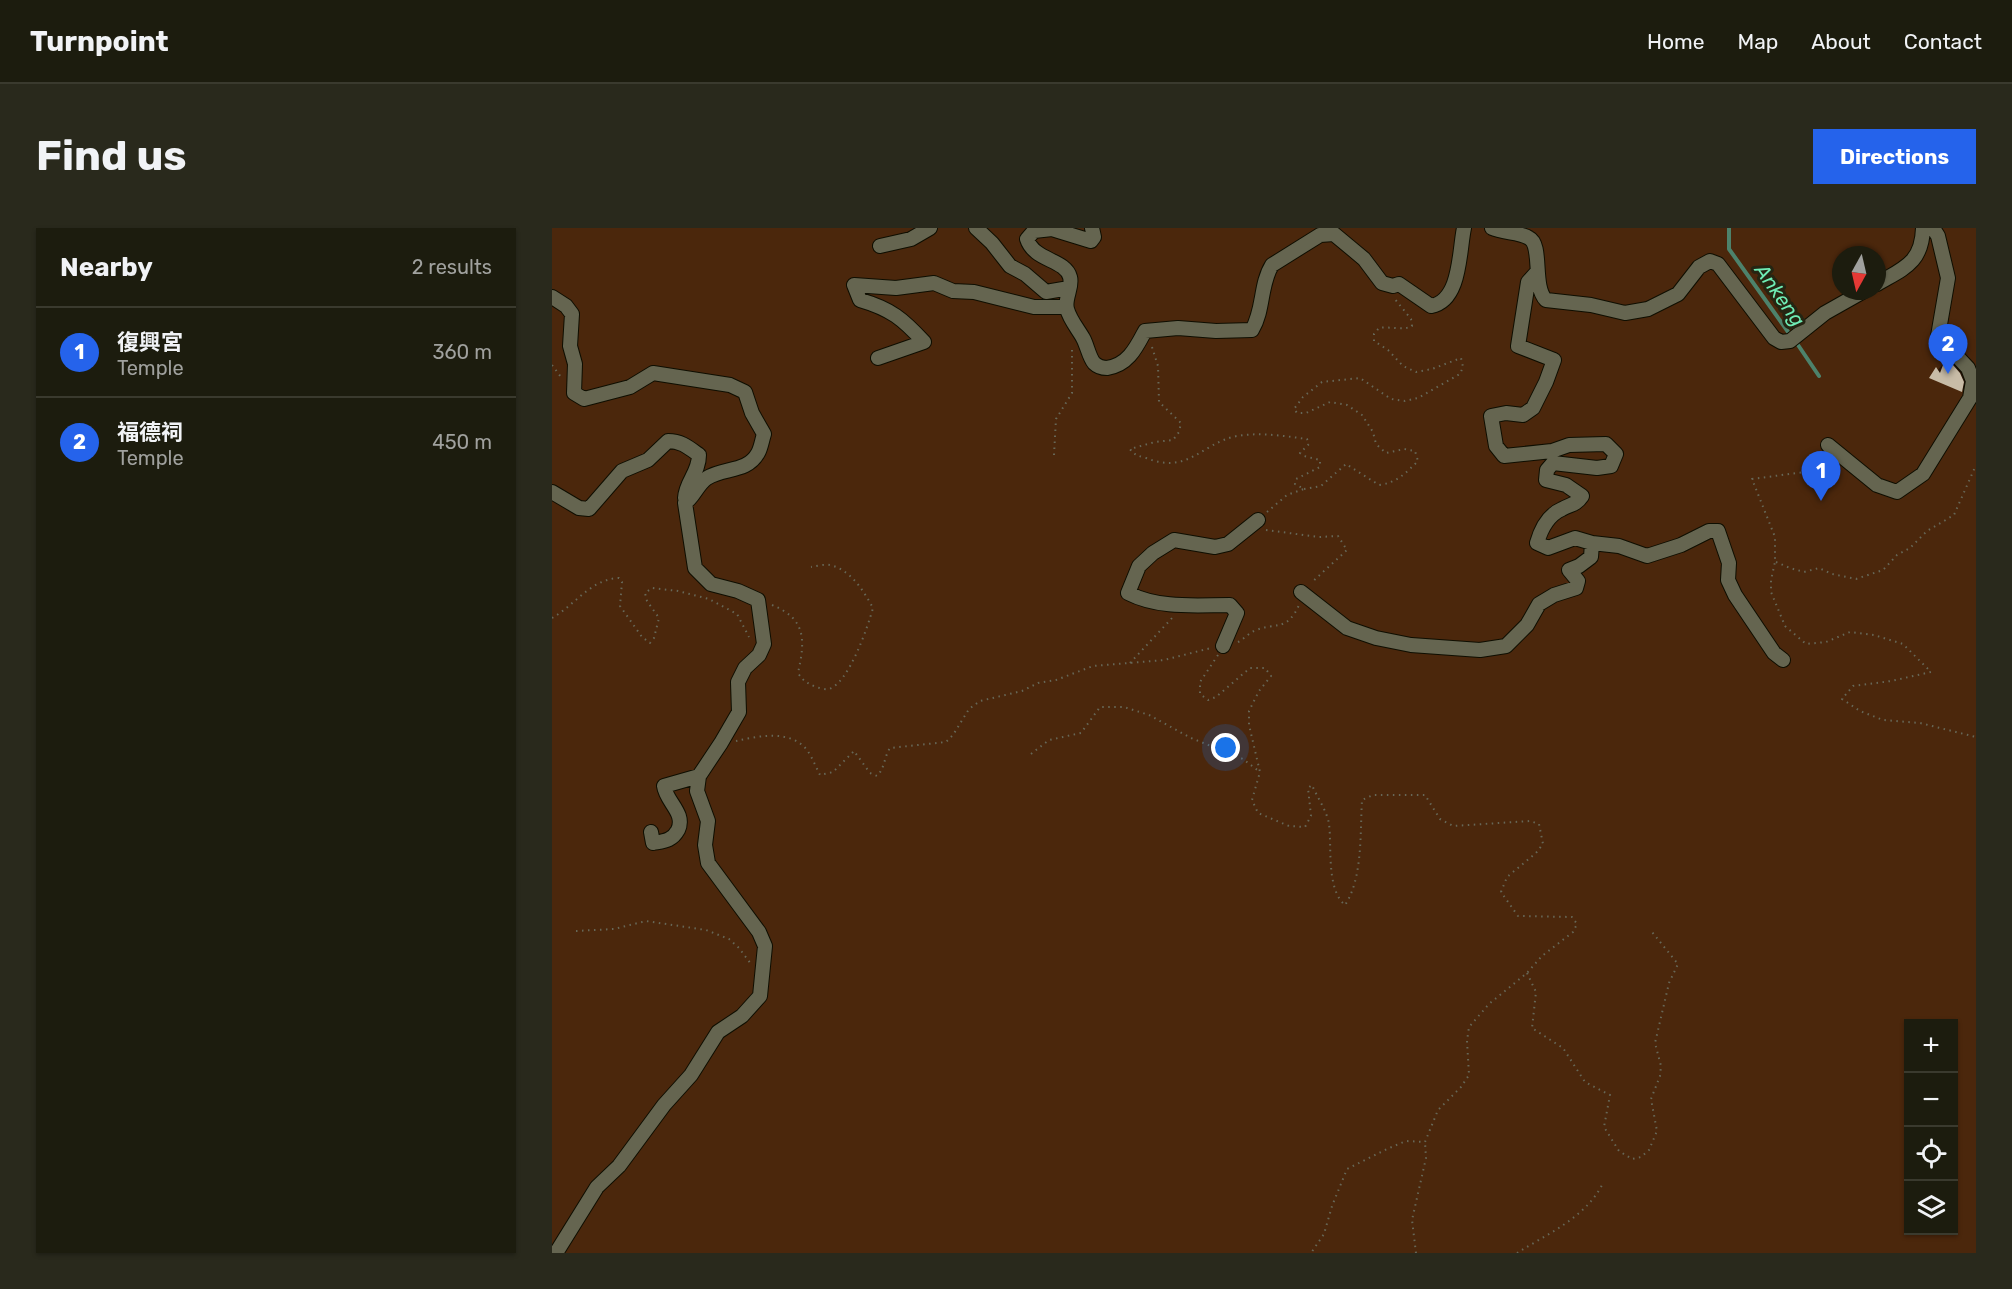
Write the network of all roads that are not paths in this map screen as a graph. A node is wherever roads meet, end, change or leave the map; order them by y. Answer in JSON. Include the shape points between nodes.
{"nodes":[{"id":1,"x":930,"y":228,"type":"edge"},
{"id":2,"x":976,"y":228,"type":"edge"},
{"id":3,"x":1092,"y":228,"type":"edge"},
{"id":4,"x":1464,"y":228,"type":"edge"},
{"id":5,"x":1492,"y":228,"type":"edge"},
{"id":6,"x":1923,"y":228,"type":"edge"},
{"id":7,"x":1933,"y":228,"type":"edge"},
{"id":8,"x":880,"y":246,"type":"dead end"},
{"id":9,"x":1537,"y":272,"type":"junction"},
{"id":10,"x":1886,"y":279,"type":"edge"},
{"id":11,"x":1069,"y":288,"type":"junction"},
{"id":12,"x":552,"y":297,"type":"edge"},
{"id":13,"x":1848,"y":300,"type":"edge"},
{"id":14,"x":1069,"y":314,"type":"junction"},
{"id":15,"x":878,"y":358,"type":"dead end"},
{"id":16,"x":1828,"y":445,"type":"road end"},
{"id":17,"x":552,"y":492,"type":"edge"},
{"id":18,"x":685,"y":503,"type":"junction"},
{"id":19,"x":1258,"y":520,"type":"road end"},
{"id":20,"x":1592,"y":543,"type":"junction"},
{"id":21,"x":1301,"y":592,"type":"road end"},
{"id":22,"x":1223,"y":646,"type":"road end"},
{"id":23,"x":1783,"y":660,"type":"dead end"},
{"id":24,"x":699,"y":776,"type":"junction"},
{"id":25,"x":651,"y":832,"type":"dead end"},
{"id":26,"x":556,"y":1253,"type":"edge"}],
"edges":[{"from":1,"to":8,"type":"street","via":[[910,239]]},
{"from":2,"to":11,"type":"street","via":[[1010,266],[1046,292]]},
{"from":3,"to":11,"type":"street","via":[[1091,241],[1052,229],[1034,231],[1027,239],[1038,255],[1065,268],[1071,278]]},
{"from":4,"to":14,"type":"street","via":[[1452,289],[1437,305],[1431,306],[1399,284],[1382,283],[1364,259],[1334,234],[1320,235],[1272,265],[1252,330],[1145,331],[1130,356],[1117,366],[1102,368],[1093,362]]},
{"from":5,"to":9,"type":"street","via":[[1529,237],[1535,244]]},
{"from":6,"to":10,"type":"street","via":[[1919,252],[1910,265]]},
{"from":7,"to":16,"type":"street","via":[[1948,278],[1938,336],[1968,368],[1973,381],[1970,398],[1923,474],[1897,492],[1877,485]]},
{"from":9,"to":13,"type":"street","via":[[1546,300],[1624,313],[1648,309],[1678,294],[1699,267],[1710,261],[1718,264],[1781,342],[1790,341]]},
{"from":9,"to":20,"type":"street","via":[[1528,282],[1518,346],[1554,360],[1533,408],[1523,415],[1491,416],[1496,446],[1504,456],[1552,451],[1569,445],[1606,444],[1616,454],[1611,466],[1553,463],[1547,470],[1546,480],[1566,485],[1582,496],[1577,503],[1556,512],[1540,530],[1537,543],[1548,548],[1575,538]]},
{"from":11,"to":14,"type":"street"},
{"from":12,"to":18,"type":"street","via":[[572,314],[574,393],[584,399],[630,387],[652,373],[730,385],[745,392],[764,434],[758,453],[746,466],[708,478]]},
{"from":14,"to":15,"type":"street","via":[[974,292],[953,291],[934,283],[896,288],[854,285],[860,300],[902,319],[924,342]]},
{"from":17,"to":18,"type":"street","via":[[579,508],[589,509],[622,471],[648,460],[668,441],[675,441],[699,455]]},
{"from":18,"to":24,"type":"street","via":[[695,568],[711,584],[758,600],[764,644],[738,682],[739,712]]},
{"from":19,"to":22,"type":"street","via":[[1228,544],[1215,547],[1174,540],[1138,566],[1128,593],[1143,601],[1185,606],[1230,604],[1237,613]]},
{"from":20,"to":21,"type":"street","via":[[1591,557],[1569,570],[1578,581],[1576,588],[1539,604],[1527,625],[1506,646],[1470,649],[1376,638],[1347,628]]},
{"from":20,"to":23,"type":"street","via":[[1619,546],[1647,556],[1718,531],[1730,563],[1728,580],[1735,596]]},
{"from":24,"to":25,"type":"street","via":[[664,786],[681,823],[669,840],[653,843]]},
{"from":24,"to":26,"type":"street","via":[[697,791],[708,821],[708,863],[765,946],[760,996],[742,1016],[718,1032],[691,1075],[619,1166],[597,1187]]}]}
